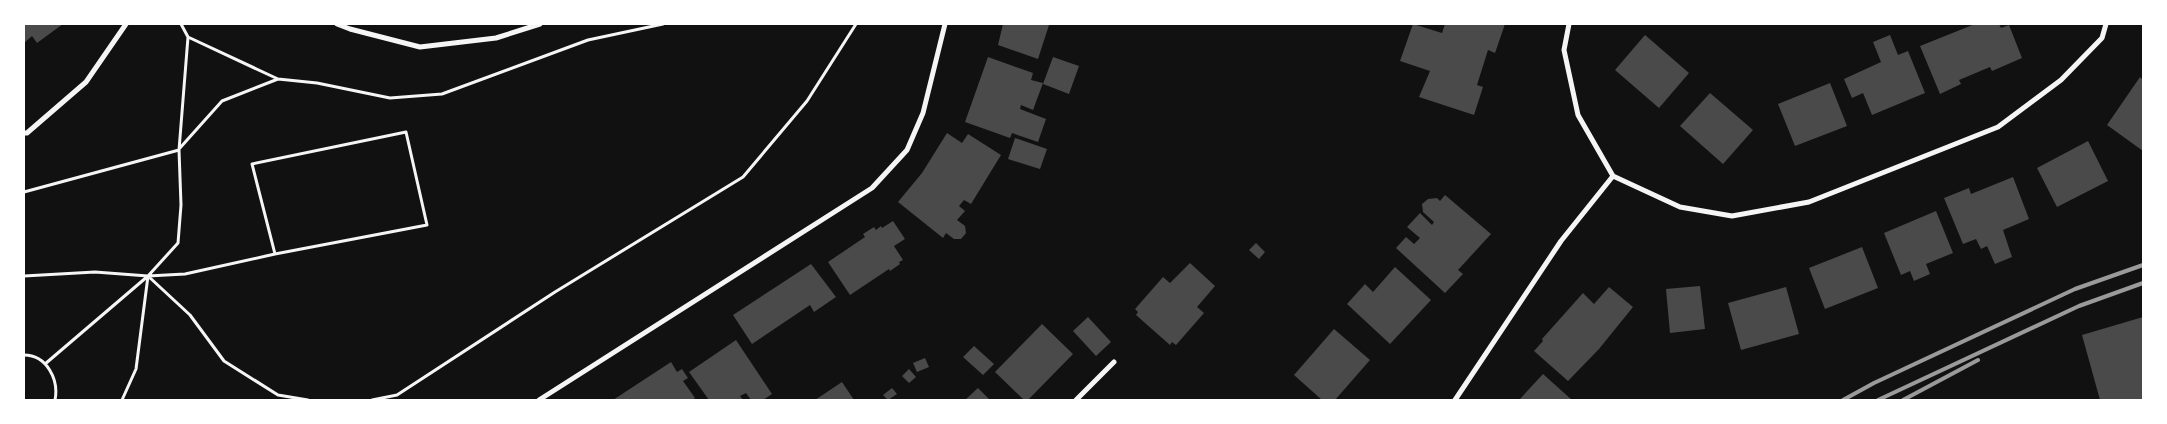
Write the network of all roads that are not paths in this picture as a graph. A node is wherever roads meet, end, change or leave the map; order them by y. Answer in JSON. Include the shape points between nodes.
{"nodes":[{"id":1,"x":126,"y":24,"type":"edge"},
{"id":2,"x":337,"y":24,"type":"edge"},
{"id":3,"x":540,"y":24,"type":"edge"},
{"id":4,"x":945,"y":24,"type":"edge"},
{"id":5,"x":1569,"y":24,"type":"edge"},
{"id":6,"x":2106,"y":24,"type":"edge"},
{"id":7,"x":24,"y":133,"type":"edge"},
{"id":8,"x":1613,"y":176,"type":"junction"},
{"id":9,"x":1114,"y":362,"type":"dead end"},
{"id":10,"x":539,"y":400,"type":"edge"},
{"id":11,"x":1076,"y":400,"type":"edge"},
{"id":12,"x":1455,"y":400,"type":"edge"}],
"edges":[{"from":1,"to":7,"type":"street","via":[[86,82]]},
{"from":2,"to":3,"type":"street","via":[[420,47],[496,38]]},
{"from":4,"to":10,"type":"street","via":[[922,113],[907,150],[872,188]]},
{"from":5,"to":8,"type":"street","via":[[1564,50],[1578,115]]},
{"from":6,"to":8,"type":"street","via":[[2102,38],[2061,80],[1998,126],[1809,202],[1732,216],[1680,207]]},
{"from":8,"to":12,"type":"street","via":[[1560,241]]},
{"from":9,"to":11,"type":"street"}]}
